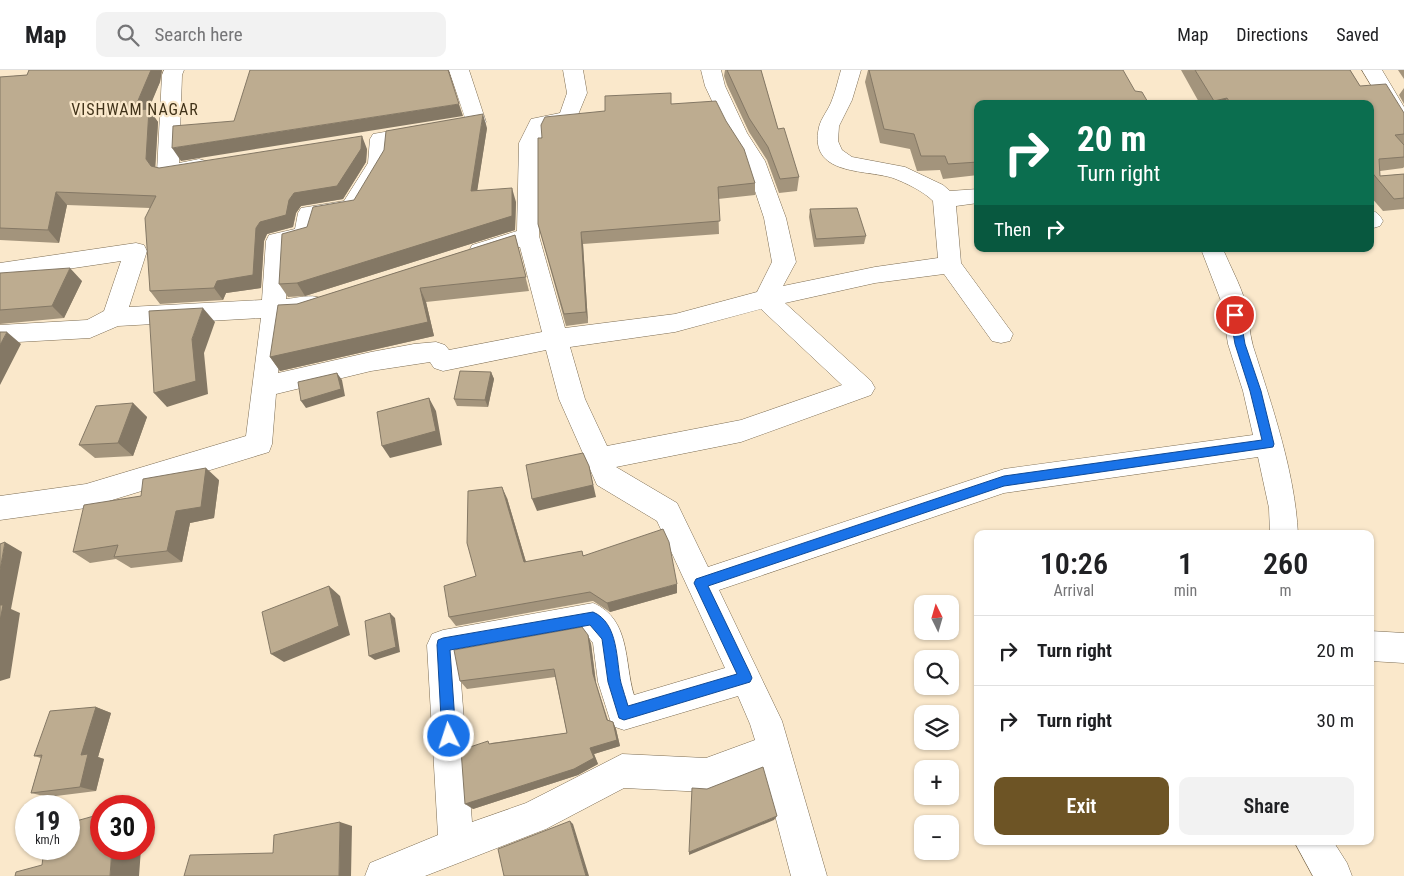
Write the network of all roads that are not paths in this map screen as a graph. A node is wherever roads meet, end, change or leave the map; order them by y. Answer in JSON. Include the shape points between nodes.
{"nodes":[{"id":1,"x":174,"y":70,"type":"edge"},
{"id":2,"x":459,"y":70,"type":"edge"},
{"id":3,"x":573,"y":70,"type":"edge"},
{"id":4,"x":711,"y":70,"type":"edge"},
{"id":5,"x":851,"y":70,"type":"edge"},
{"id":6,"x":1372,"y":70,"type":"edge"},
{"id":7,"x":1404,"y":124,"type":"edge"},
{"id":8,"x":221,"y":162,"type":"edge"},
{"id":9,"x":974,"y":197,"type":"edge"},
{"id":10,"x":944,"y":198,"type":"junction"},
{"id":11,"x":528,"y":236,"type":"junction"},
{"id":12,"x":1213,"y":252,"type":"edge"},
{"id":13,"x":454,"y":260,"type":"edge"},
{"id":14,"x":950,"y":265,"type":"junction"},
{"id":15,"x":0,"y":271,"type":"edge"},
{"id":16,"x":333,"y":298,"type":"edge"},
{"id":17,"x":765,"y":299,"type":"junction"},
{"id":18,"x":274,"y":308,"type":"junction"},
{"id":19,"x":114,"y":317,"type":"junction"},
{"id":20,"x":0,"y":334,"type":"edge"},
{"id":21,"x":1001,"y":334,"type":"dead end"},
{"id":22,"x":556,"y":339,"type":"junction"},
{"id":23,"x":264,"y":387,"type":"junction"},
{"id":24,"x":1269,"y":444,"type":"junction"},
{"id":25,"x":599,"y":458,"type":"junction"},
{"id":26,"x":0,"y":508,"type":"edge"},
{"id":27,"x":1284,"y":530,"type":"edge"},
{"id":28,"x":700,"y":583,"type":"junction"},
{"id":29,"x":1374,"y":646,"type":"edge"},
{"id":30,"x":1404,"y":648,"type":"edge"},
{"id":31,"x":745,"y":678,"type":"junction"},
{"id":32,"x":774,"y":749,"type":"junction"},
{"id":33,"x":1315,"y":845,"type":"edge"},
{"id":34,"x":456,"y":846,"type":"junction"},
{"id":35,"x":382,"y":876,"type":"edge"},
{"id":36,"x":809,"y":876,"type":"edge"},
{"id":37,"x":1334,"y":876,"type":"edge"}],
"edges":[{"from":1,"to":8,"type":"street","via":[[170,94],[168,172]]},
{"from":2,"to":18,"type":"street","via":[[476,122],[371,141],[378,163],[351,208],[309,213],[305,234],[276,241]]},
{"from":3,"to":11,"type":"street","via":[[577,92],[568,118],[538,124],[529,143]]},
{"from":4,"to":17,"type":"street","via":[[737,133],[755,161],[775,218],[784,262]]},
{"from":5,"to":10,"type":"street","via":[[842,100],[829,126],[828,142],[833,154],[846,163],[898,172],[935,190]]},
{"from":6,"to":7,"type":"street"},
{"from":9,"to":10,"type":"street"},
{"from":10,"to":14,"type":"street"},
{"from":11,"to":13,"type":"street"},
{"from":11,"to":22,"type":"street"},
{"from":12,"to":24,"type":"street","via":[[1233,301],[1240,344]]},
{"from":14,"to":17,"type":"street","via":[[876,275]]},
{"from":14,"to":21,"type":"street"},
{"from":15,"to":19,"type":"street","via":[[136,251]]},
{"from":16,"to":18,"type":"street","via":[[305,307]]},
{"from":17,"to":22,"type":"street","via":[[675,323]]},
{"from":17,"to":25,"type":"street","via":[[862,388],[741,431]]},
{"from":18,"to":19,"type":"street"},
{"from":18,"to":23,"type":"street"},
{"from":19,"to":20,"type":"street","via":[[90,329]]},
{"from":22,"to":23,"type":"street","via":[[443,361],[436,352],[421,353]]},
{"from":22,"to":25,"type":"street","via":[[572,399]]},
{"from":23,"to":26,"type":"street","via":[[259,444],[86,496]]},
{"from":24,"to":27,"type":"street","via":[[1283,508]]},
{"from":24,"to":28,"type":"street","via":[[1004,481]]},
{"from":25,"to":28,"type":"street","via":[[607,478],[666,512]]},
{"from":28,"to":31,"type":"street"},
{"from":29,"to":30,"type":"street"},
{"from":31,"to":32,"type":"street","via":[[766,722]]},
{"from":31,"to":34,"type":"street","via":[[624,714],[614,682],[608,637],[593,618],[443,645]]},
{"from":32,"to":34,"type":"street","via":[[706,775],[622,771],[534,817]]},
{"from":32,"to":36,"type":"street"},
{"from":33,"to":37,"type":"street"},
{"from":34,"to":35,"type":"street"}]}
